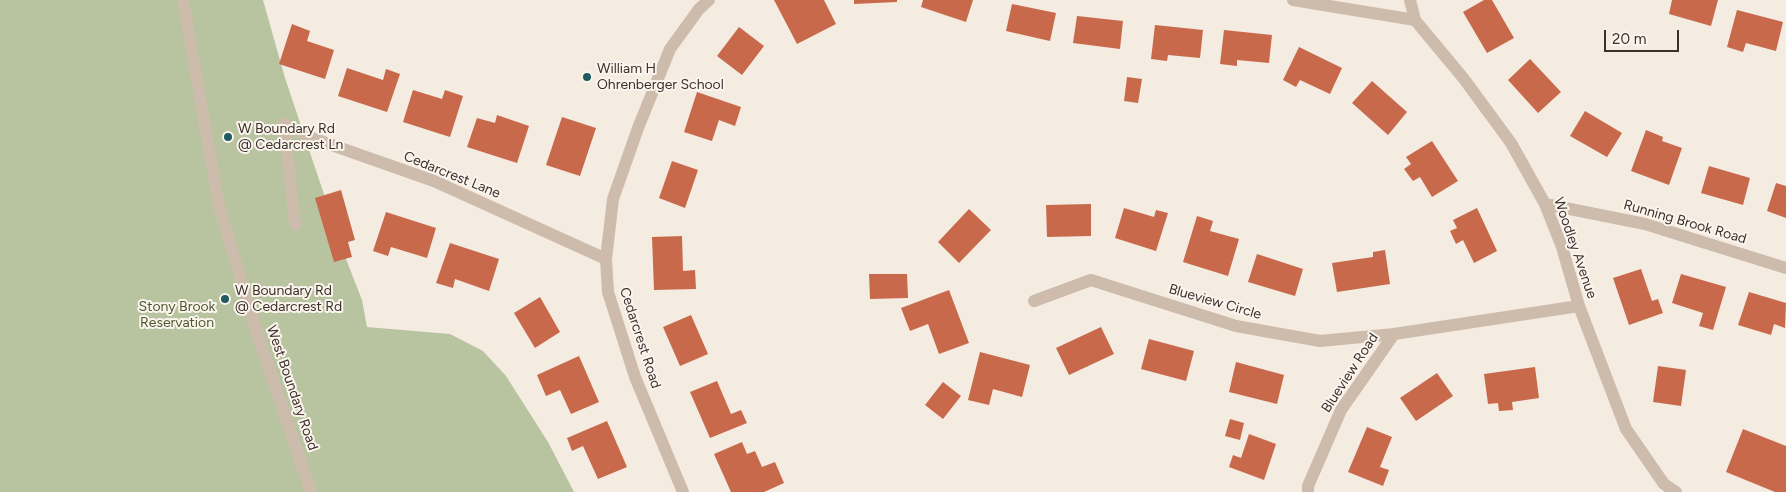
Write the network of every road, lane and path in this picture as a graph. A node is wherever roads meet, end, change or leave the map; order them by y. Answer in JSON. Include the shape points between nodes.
{"nodes":[{"id":1,"x":183,"y":0,"type":"edge"},
{"id":2,"x":710,"y":0,"type":"edge"},
{"id":3,"x":1293,"y":0,"type":"edge"},
{"id":4,"x":1410,"y":0,"type":"edge"},
{"id":5,"x":1415,"y":20,"type":"junction"},
{"id":6,"x":1545,"y":204,"type":"junction"},
{"id":7,"x":295,"y":224,"type":"dead end"},
{"id":8,"x":606,"y":259,"type":"junction"},
{"id":9,"x":1786,"y":268,"type":"edge"},
{"id":10,"x":1034,"y":301,"type":"dead end"},
{"id":11,"x":1579,"y":306,"type":"junction"},
{"id":12,"x":1394,"y":334,"type":"junction"},
{"id":13,"x":311,"y":492,"type":"edge"},
{"id":14,"x":683,"y":492,"type":"edge"},
{"id":15,"x":1308,"y":492,"type":"edge"},
{"id":16,"x":1676,"y":492,"type":"edge"}],
"edges":[{"from":1,"to":13,"type":"street","name":"West Boundary Road","via":[[219,206],[257,333]]},
{"from":2,"to":8,"type":"street","name":"Cedarcrest Road","via":[[699,8],[670,49],[638,128],[613,198]]},
{"from":3,"to":5,"type":"street"},
{"from":4,"to":5,"type":"street","name":"Woodley Avenue"},
{"from":5,"to":6,"type":"street","name":"Woodley Avenue","via":[[1511,143]]},
{"from":6,"to":9,"type":"street","name":"Running Brook Road","via":[[1645,224]]},
{"from":6,"to":11,"type":"street","name":"Woodley Avenue","via":[[1562,247]]},
{"from":7,"to":8,"type":"street","name":"Cedarcrest Lane","via":[[284,124],[309,137],[434,181]]},
{"from":8,"to":14,"type":"street","name":"Cedarcrest Road","via":[[608,292],[635,377]]},
{"from":10,"to":12,"type":"street","name":"Blueview Circle","via":[[1091,280],[1245,328],[1320,341]]},
{"from":11,"to":12,"type":"street","name":"Blueview Road"},
{"from":11,"to":16,"type":"street","name":"Woodley Avenue","via":[[1626,429],[1664,484]]},
{"from":12,"to":15,"type":"street","name":"Blueview Road","via":[[1341,410]]}]}
